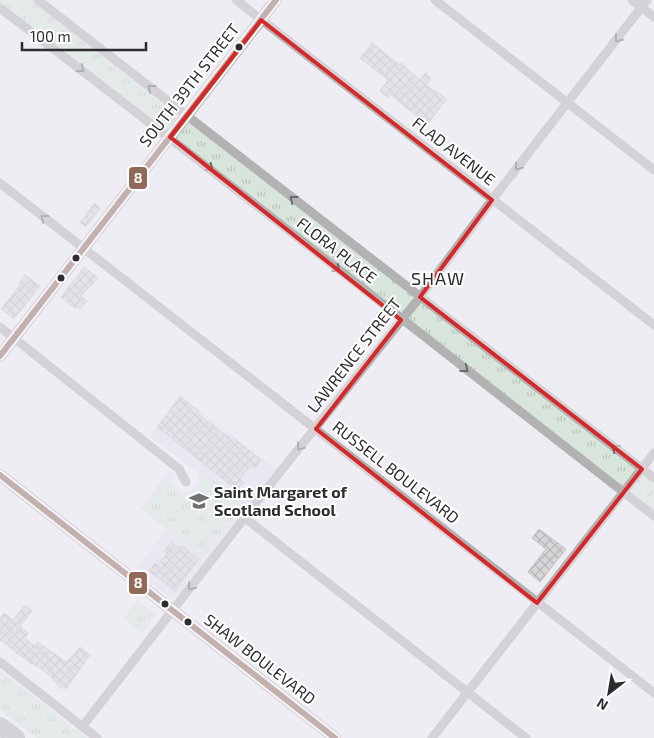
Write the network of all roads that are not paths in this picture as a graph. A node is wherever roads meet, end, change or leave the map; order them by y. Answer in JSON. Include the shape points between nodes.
{"nodes":[{"id":1,"x":38,"y":0,"type":"edge"},
{"id":2,"x":236,"y":0,"type":"edge"},
{"id":3,"x":276,"y":0,"type":"edge"},
{"id":4,"x":434,"y":0,"type":"edge"},
{"id":5,"x":632,"y":0,"type":"edge"},
{"id":6,"x":644,"y":4,"type":"edge"},
{"id":7,"x":0,"y":8,"type":"edge"},
{"id":8,"x":654,"y":17,"type":"edge"},
{"id":9,"x":261,"y":20,"type":"junction"},
{"id":10,"x":568,"y":103,"type":"junction"},
{"id":11,"x":186,"y":115,"type":"junction"},
{"id":12,"x":170,"y":137,"type":"junction"},
{"id":13,"x":654,"y":170,"type":"edge"},
{"id":14,"x":0,"y":183,"type":"edge"},
{"id":15,"x":492,"y":200,"type":"junction"},
{"id":16,"x":83,"y":248,"type":"junction"},
{"id":17,"x":420,"y":297,"type":"junction"},
{"id":18,"x":401,"y":320,"type":"junction"},
{"id":19,"x":654,"y":325,"type":"edge"},
{"id":20,"x":0,"y":327,"type":"edge"},
{"id":21,"x":14,"y":338,"type":"junction"},
{"id":22,"x":0,"y":356,"type":"edge"},
{"id":23,"x":316,"y":429,"type":"junction"},
{"id":24,"x":654,"y":454,"type":"edge"},
{"id":25,"x":642,"y":469,"type":"junction"},
{"id":26,"x":0,"y":475,"type":"edge"},
{"id":27,"x":654,"y":478,"type":"edge"},
{"id":28,"x":186,"y":482,"type":"dead end"},
{"id":29,"x":624,"y":493,"type":"junction"},
{"id":30,"x":654,"y":516,"type":"edge"},
{"id":31,"x":245,"y":518,"type":"junction"},
{"id":32,"x":537,"y":603,"type":"junction"},
{"id":33,"x":172,"y":611,"type":"junction"},
{"id":34,"x":0,"y":662,"type":"edge"},
{"id":35,"x":467,"y":692,"type":"junction"},
{"id":36,"x":654,"y":693,"type":"edge"},
{"id":37,"x":0,"y":726,"type":"edge"},
{"id":38,"x":82,"y":727,"type":"junction"},
{"id":39,"x":16,"y":738,"type":"edge"},
{"id":40,"x":97,"y":738,"type":"edge"},
{"id":41,"x":336,"y":738,"type":"edge"},
{"id":42,"x":432,"y":738,"type":"edge"},
{"id":43,"x":526,"y":738,"type":"edge"}],
"edges":[{"from":11,"to":1,"type":"street","name":"FLORA PLACE","one_way":true},
{"from":2,"to":9,"type":"street","name":"FLAD AVENUE"},
{"from":3,"to":9,"type":"street","name":"SOUTH 39TH STREET"},
{"from":4,"to":10,"type":"street"},
{"from":5,"to":6,"type":"street"},
{"from":6,"to":8,"type":"street"},
{"from":6,"to":10,"type":"street","name":"LAWRENCE STREET","one_way":true},
{"from":7,"to":12,"type":"street","name":"FLORA PLACE","one_way":true},
{"from":9,"to":11,"type":"street","name":"SOUTH 39TH STREET"},
{"from":9,"to":15,"type":"street","name":"FLAD AVENUE"},
{"from":10,"to":13,"type":"street"},
{"from":10,"to":15,"type":"street","name":"LAWRENCE STREET","one_way":true},
{"from":11,"to":12,"type":"street","name":"SOUTH 39TH STREET"},
{"from":17,"to":11,"type":"street","name":"FLORA PLACE","one_way":true},
{"from":12,"to":16,"type":"street","name":"SOUTH 39TH STREET"},
{"from":12,"to":18,"type":"street","name":"FLORA PLACE","one_way":true},
{"from":16,"to":14,"type":"street","name":"RUSSELL BOULEVARD","one_way":true},
{"from":15,"to":17,"type":"street","name":"LAWRENCE STREET"},
{"from":15,"to":19,"type":"street","name":"FLAD AVENUE"},
{"from":16,"to":21,"type":"street","name":"SOUTH 39TH STREET"},
{"from":16,"to":23,"type":"street","name":"RUSSELL BOULEVARD"},
{"from":17,"to":18,"type":"street","name":"LAWRENCE STREET"},
{"from":25,"to":17,"type":"street","name":"FLORA PLACE","one_way":true},
{"from":18,"to":23,"type":"street","name":"LAWRENCE STREET"},
{"from":18,"to":29,"type":"street","name":"FLORA PLACE","one_way":true},
{"from":20,"to":21,"type":"street"},
{"from":21,"to":22,"type":"street","name":"SOUTH 39TH STREET"},
{"from":21,"to":28,"type":"street","via":[[179,469]]},
{"from":23,"to":31,"type":"street","name":"LAWRENCE STREET","one_way":true},
{"from":23,"to":32,"type":"street","name":"RUSSELL BOULEVARD"},
{"from":24,"to":25,"type":"street"},
{"from":25,"to":27,"type":"street","name":"FLORA PLACE"},
{"from":25,"to":29,"type":"street"},
{"from":26,"to":33,"type":"street","name":"SHAW BOULEVARD"},
{"from":29,"to":30,"type":"street","name":"FLORA PLACE"},
{"from":29,"to":32,"type":"street"},
{"from":31,"to":33,"type":"street","name":"LAWRENCE STREET","one_way":true},
{"from":31,"to":35,"type":"street"},
{"from":32,"to":35,"type":"street"},
{"from":32,"to":36,"type":"street","name":"RUSSELL BOULEVARD"},
{"from":33,"to":38,"type":"street","name":"LAWRENCE STREET"},
{"from":33,"to":41,"type":"street","name":"SHAW BOULEVARD"},
{"from":34,"to":38,"type":"street"},
{"from":35,"to":42,"type":"street"},
{"from":35,"to":43,"type":"street"},
{"from":37,"to":39,"type":"highway"},
{"from":38,"to":40,"type":"street"}]}
